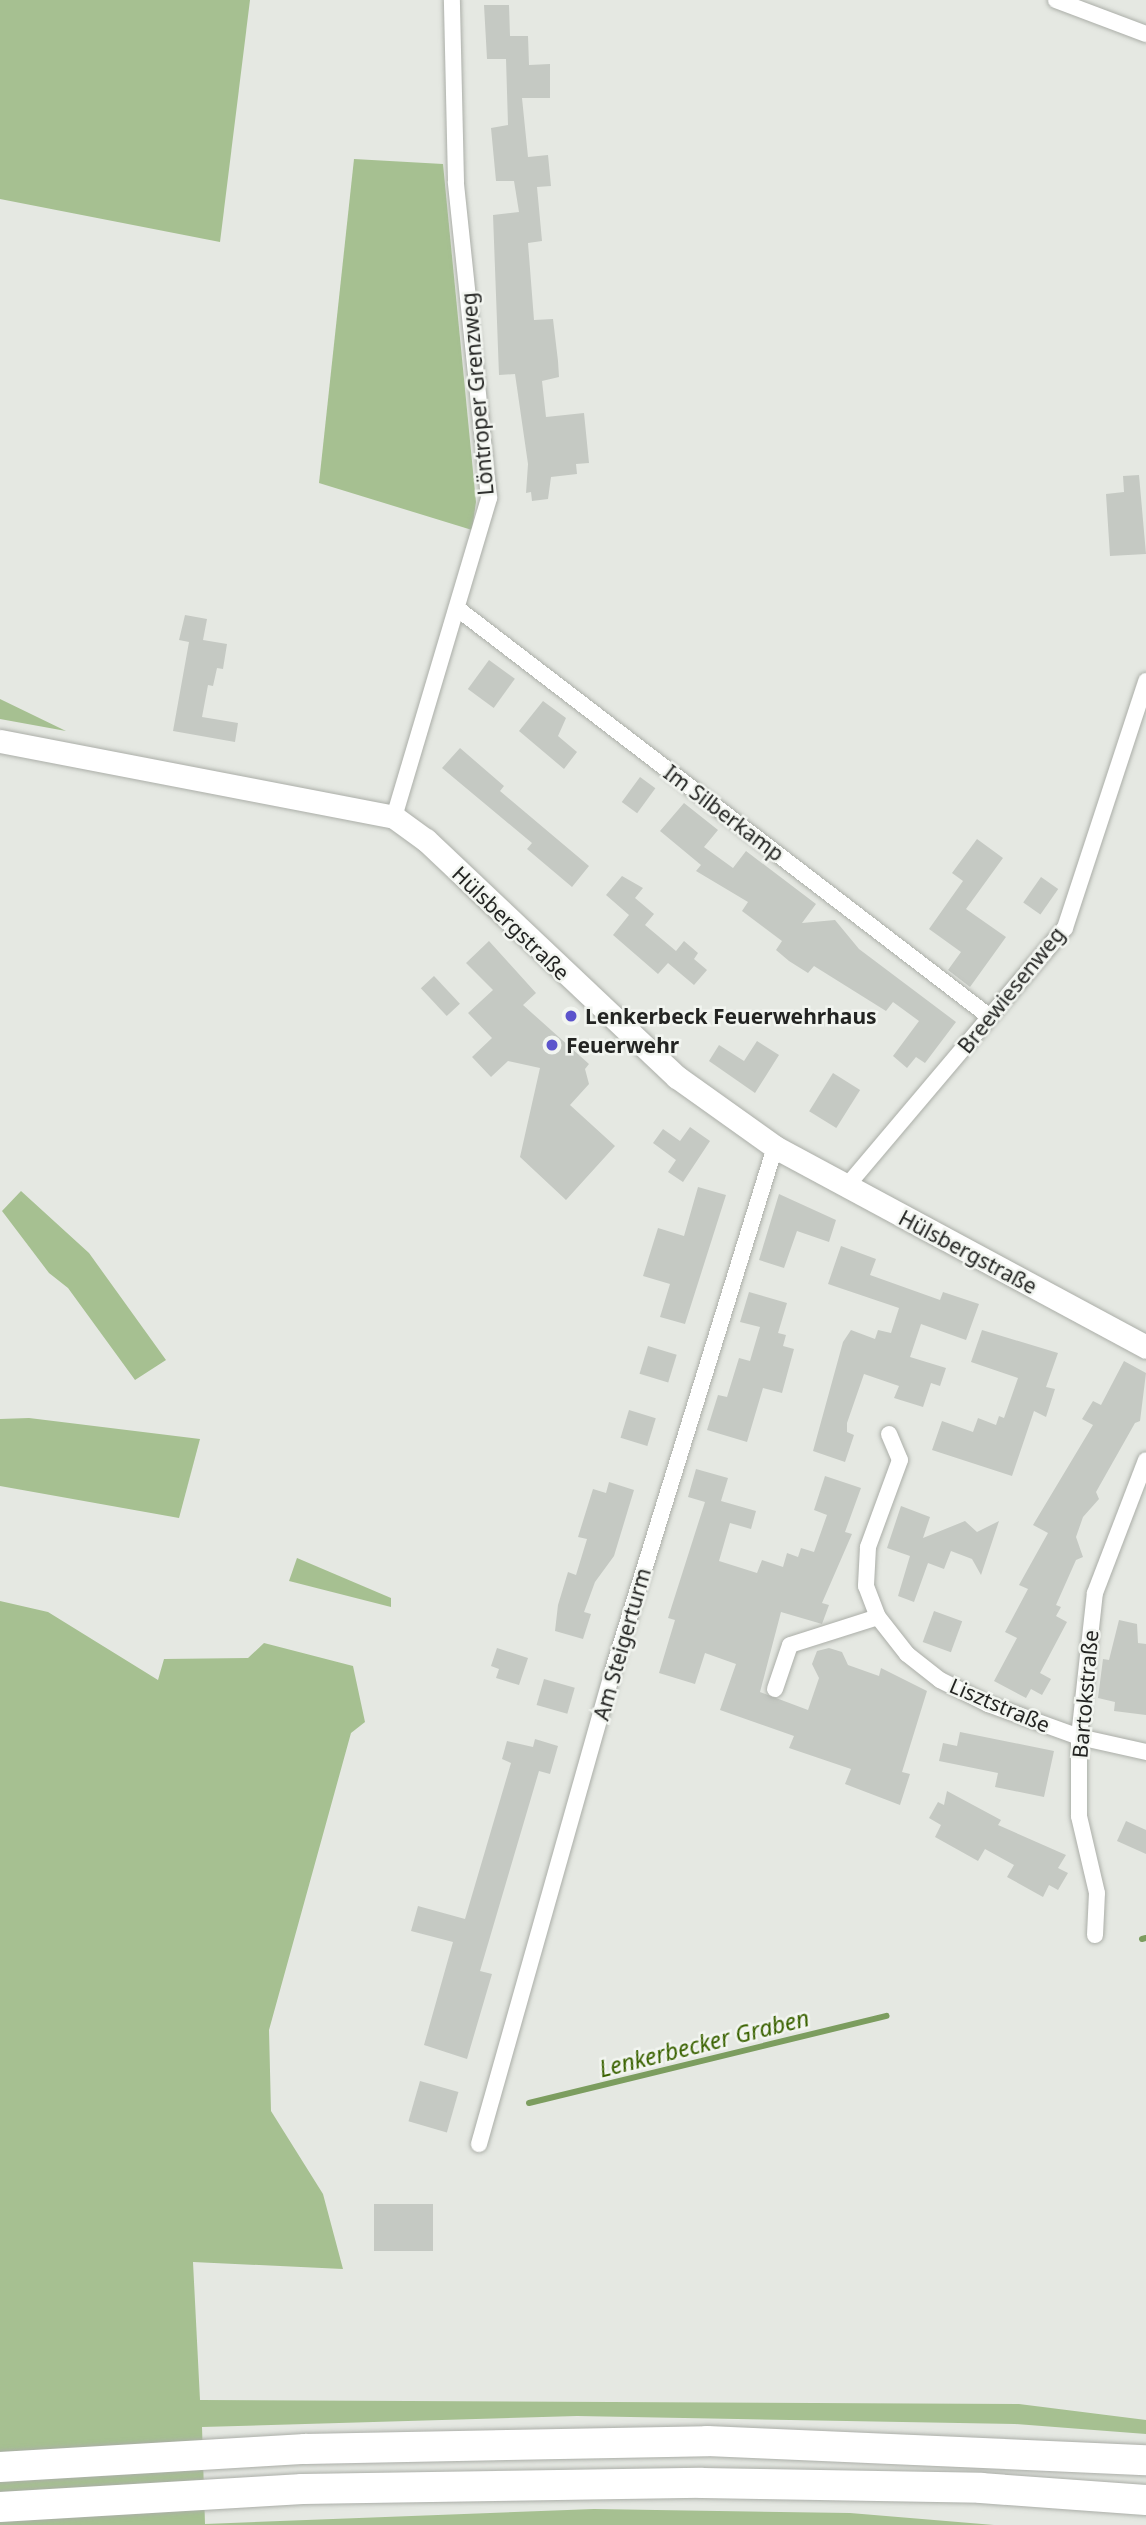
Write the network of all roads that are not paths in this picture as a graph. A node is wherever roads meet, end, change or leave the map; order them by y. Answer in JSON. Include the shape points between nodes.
{"nodes":[{"id":1,"x":452,"y":0,"type":"edge"},
{"id":2,"x":1056,"y":0,"type":"edge"},
{"id":3,"x":1146,"y":34,"type":"edge"},
{"id":4,"x":458,"y":609,"type":"junction"},
{"id":5,"x":1146,"y":681,"type":"edge"},
{"id":6,"x":0,"y":741,"type":"edge"},
{"id":7,"x":394,"y":817,"type":"junction"},
{"id":8,"x":990,"y":1017,"type":"junction"},
{"id":9,"x":775,"y":1147,"type":"junction"},
{"id":10,"x":846,"y":1187,"type":"junction"},
{"id":11,"x":1146,"y":1347,"type":"edge"},
{"id":12,"x":889,"y":1434,"type":"dead end"},
{"id":13,"x":1146,"y":1460,"type":"edge"},
{"id":14,"x":878,"y":1617,"type":"junction"},
{"id":15,"x":775,"y":1689,"type":"dead end"},
{"id":16,"x":1079,"y":1737,"type":"junction"},
{"id":17,"x":1146,"y":1752,"type":"edge"},
{"id":18,"x":1095,"y":1935,"type":"dead end"},
{"id":19,"x":480,"y":2144,"type":"dead end"},
{"id":20,"x":1146,"y":2460,"type":"edge"},
{"id":21,"x":0,"y":2467,"type":"edge"},
{"id":22,"x":1146,"y":2500,"type":"edge"},
{"id":23,"x":0,"y":2507,"type":"edge"}],
"edges":[{"from":1,"to":4,"type":"street","name":"Löntroper Grenzweg","via":[[456,182],[489,498]]},
{"from":2,"to":3,"type":"street"},
{"from":4,"to":7,"type":"street","name":"Löntroper Grenzweg"},
{"from":4,"to":8,"type":"street","name":"Im Silberkamp"},
{"from":5,"to":8,"type":"street","name":"Breewiesenweg","via":[[1065,928]]},
{"from":6,"to":7,"type":"street","name":"Hülsbergstraße"},
{"from":7,"to":9,"type":"street","name":"Hülsbergstraße","via":[[426,840],[677,1077]]},
{"from":8,"to":10,"type":"street","name":"Breewiesenweg"},
{"from":9,"to":10,"type":"street","name":"Hülsbergstraße"},
{"from":9,"to":19,"type":"street","name":"Am Steigerturm","via":[[612,1673]]},
{"from":10,"to":11,"type":"street","name":"Hülsbergstraße"},
{"from":12,"to":14,"type":"street","name":"Lisztstraße","via":[[900,1460],[868,1547],[866,1586]]},
{"from":13,"to":16,"type":"street","name":"Bartokstraße","via":[[1095,1594]]},
{"from":14,"to":15,"type":"street","via":[[790,1645]]},
{"from":14,"to":16,"type":"street","name":"Lisztstraße","via":[[907,1654],[940,1680],[988,1704]]},
{"from":16,"to":17,"type":"street","name":"Lisztstraße"},
{"from":16,"to":18,"type":"street","name":"Bartokstraße","via":[[1079,1816],[1097,1893]]},
{"from":20,"to":21,"type":"highway","via":[[974,2449],[707,2441],[305,2449]]},
{"from":22,"to":23,"type":"highway","via":[[981,2488],[702,2483],[302,2489]]}]}
